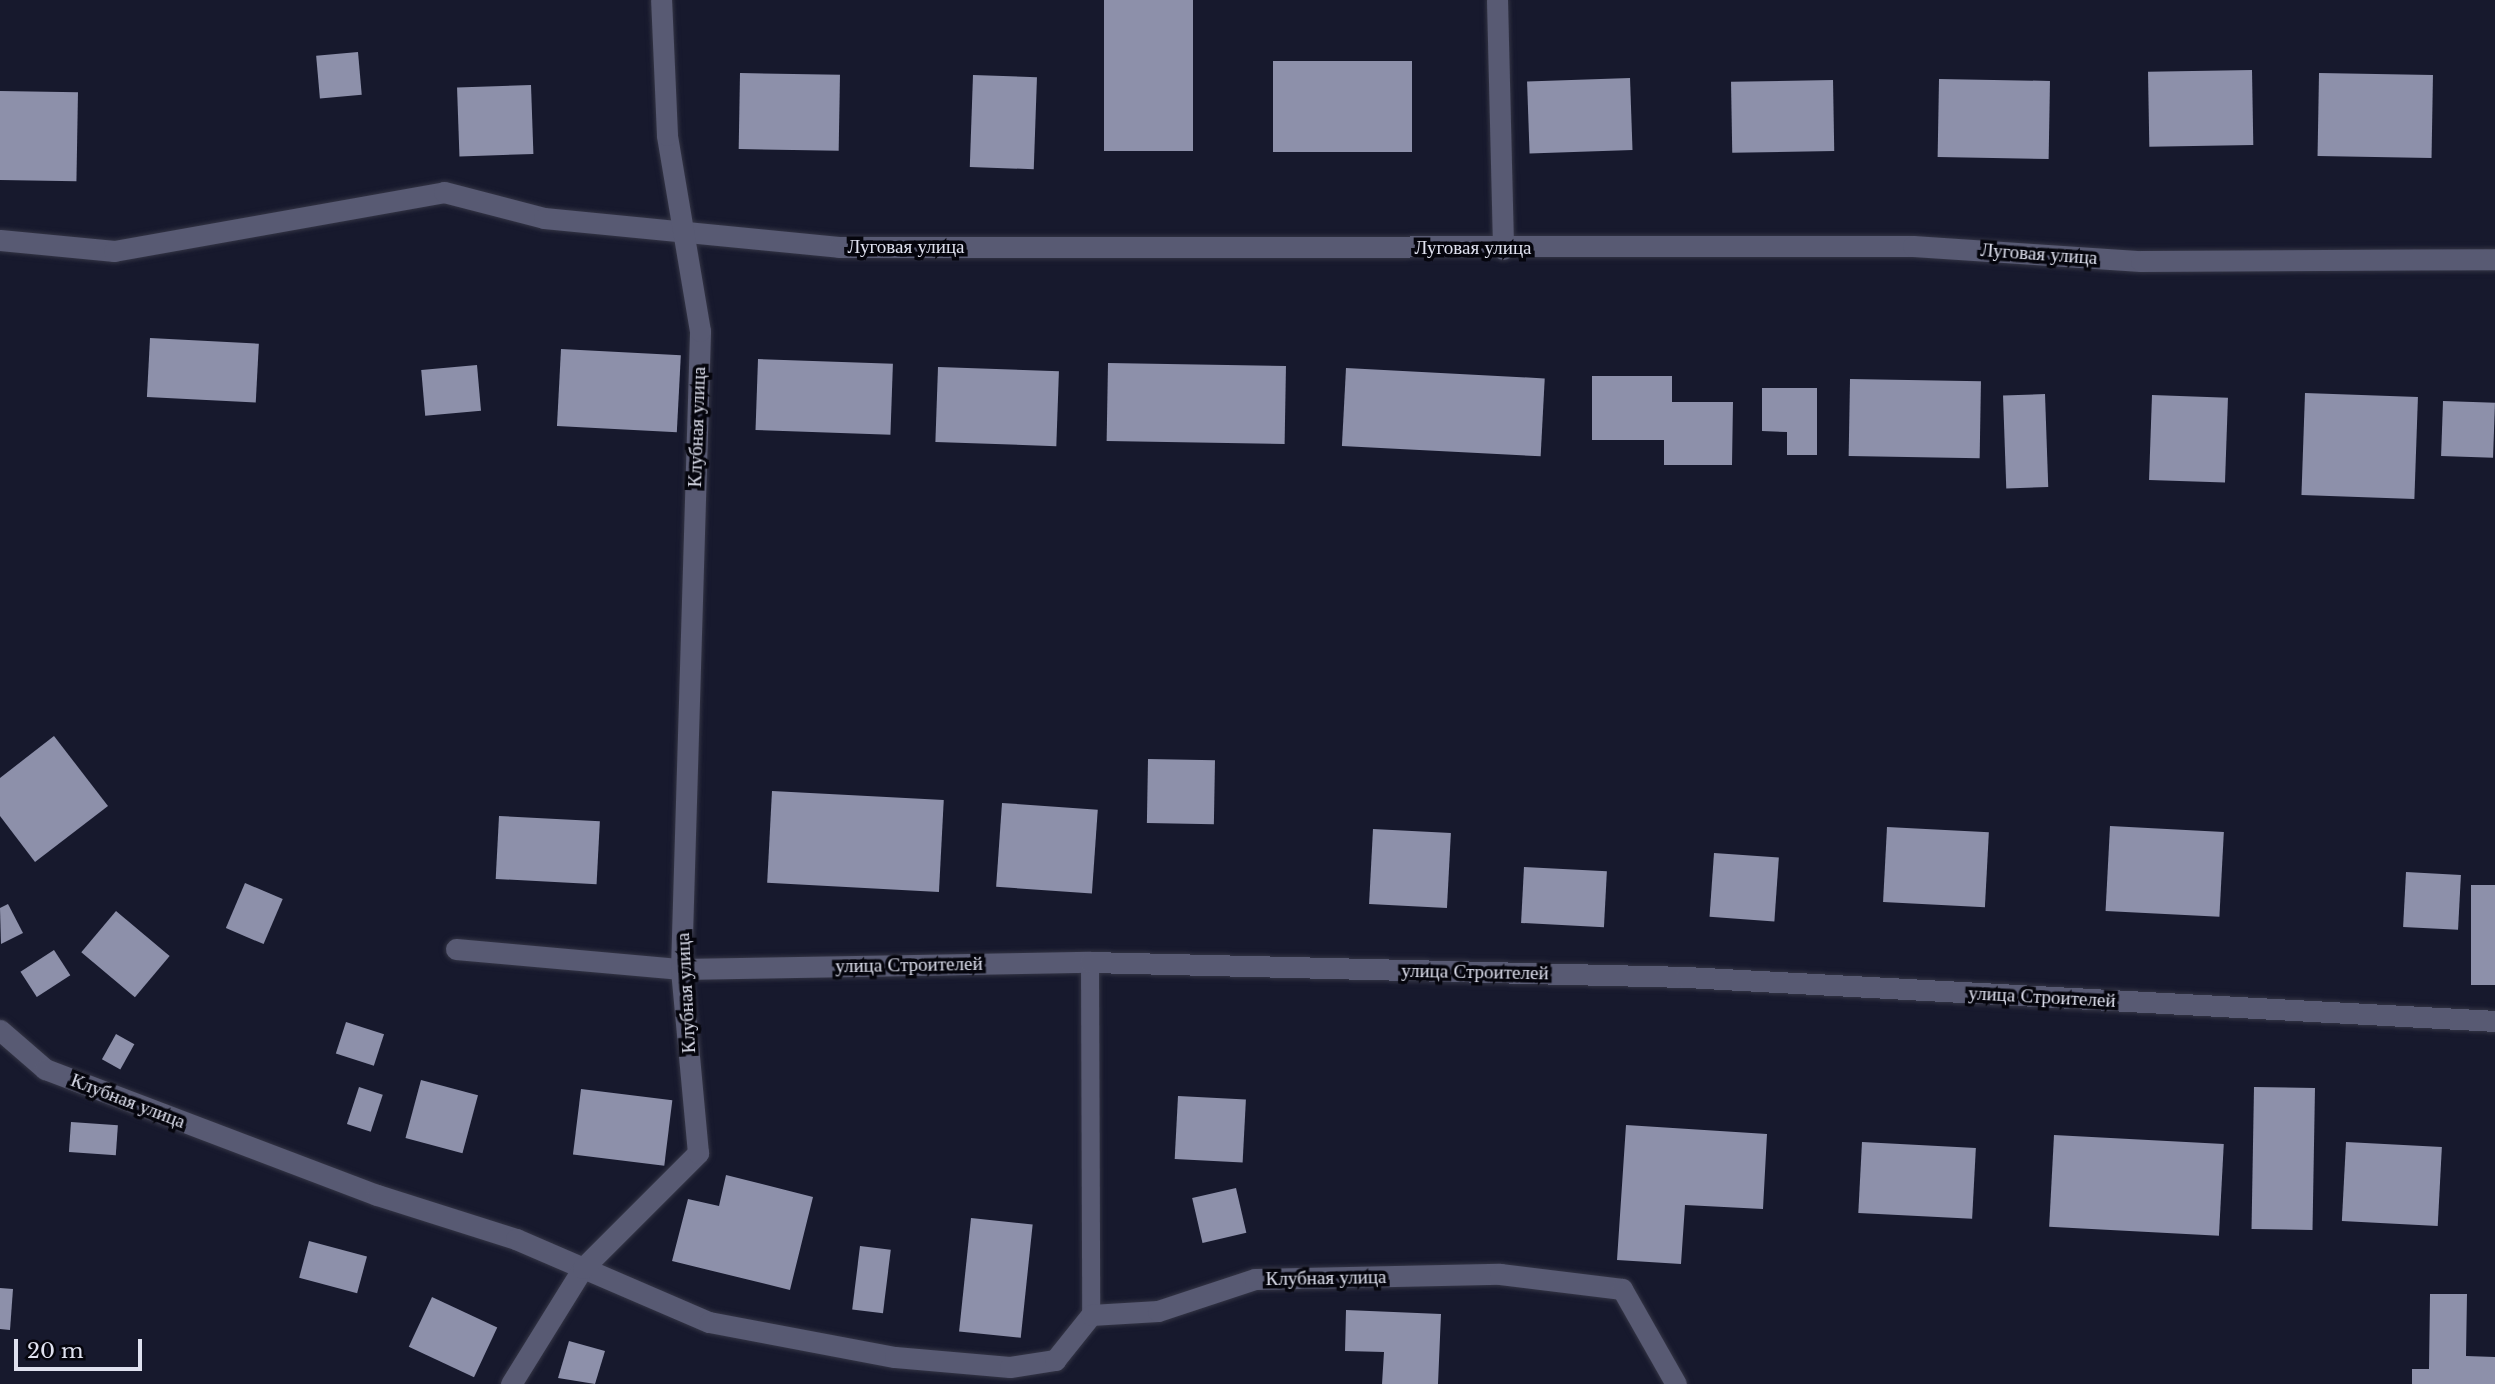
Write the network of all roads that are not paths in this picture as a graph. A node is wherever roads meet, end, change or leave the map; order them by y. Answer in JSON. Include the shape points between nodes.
{"nodes":[{"id":1,"x":661,"y":0,"type":"edge"},
{"id":2,"x":1497,"y":0,"type":"edge"},
{"id":3,"x":685,"y":232,"type":"junction"},
{"id":4,"x":0,"y":240,"type":"edge"},
{"id":5,"x":1503,"y":249,"type":"junction"},
{"id":6,"x":2495,"y":258,"type":"edge"},
{"id":7,"x":456,"y":949,"type":"dead end"},
{"id":8,"x":1090,"y":962,"type":"junction"},
{"id":9,"x":681,"y":969,"type":"junction"},
{"id":10,"x":2495,"y":1021,"type":"edge"},
{"id":11,"x":0,"y":1030,"type":"edge"},
{"id":12,"x":583,"y":1268,"type":"junction"},
{"id":13,"x":1091,"y":1315,"type":"junction"},
{"id":14,"x":511,"y":1384,"type":"edge"},
{"id":15,"x":1676,"y":1384,"type":"edge"}],
"edges":[{"from":1,"to":3,"type":"street","via":[[667,135]]},
{"from":2,"to":5,"type":"street"},
{"from":3,"to":4,"type":"street","via":[[544,218],[444,192],[114,251]]},
{"from":3,"to":5,"type":"street","name":"Луговая улица","via":[[839,247]]},
{"from":3,"to":9,"type":"street","name":"Клубная улица","via":[[700,331]]},
{"from":5,"to":6,"type":"street","name":"Луговая улица","via":[[1913,246],[2141,261]]},
{"from":7,"to":9,"type":"street","name":"улица Строителей"},
{"from":8,"to":9,"type":"street","name":"улица Строителей"},
{"from":8,"to":10,"type":"street","name":"улица Строителей","via":[[1686,978]]},
{"from":8,"to":13,"type":"lane"},
{"from":9,"to":12,"type":"street","name":"Клубная улица","via":[[698,1153]]},
{"from":11,"to":12,"type":"street","name":"Клубная улица","via":[[45,1069],[377,1195],[516,1239]]},
{"from":12,"to":13,"type":"street","name":"Клубная улица","via":[[709,1322],[895,1357],[1010,1367],[1055,1360]]},
{"from":12,"to":14,"type":"street","name":"Клубная улица"},
{"from":13,"to":15,"type":"street","name":"Клубная улица","via":[[1158,1311],[1255,1279],[1500,1274],[1622,1289]]}]}
